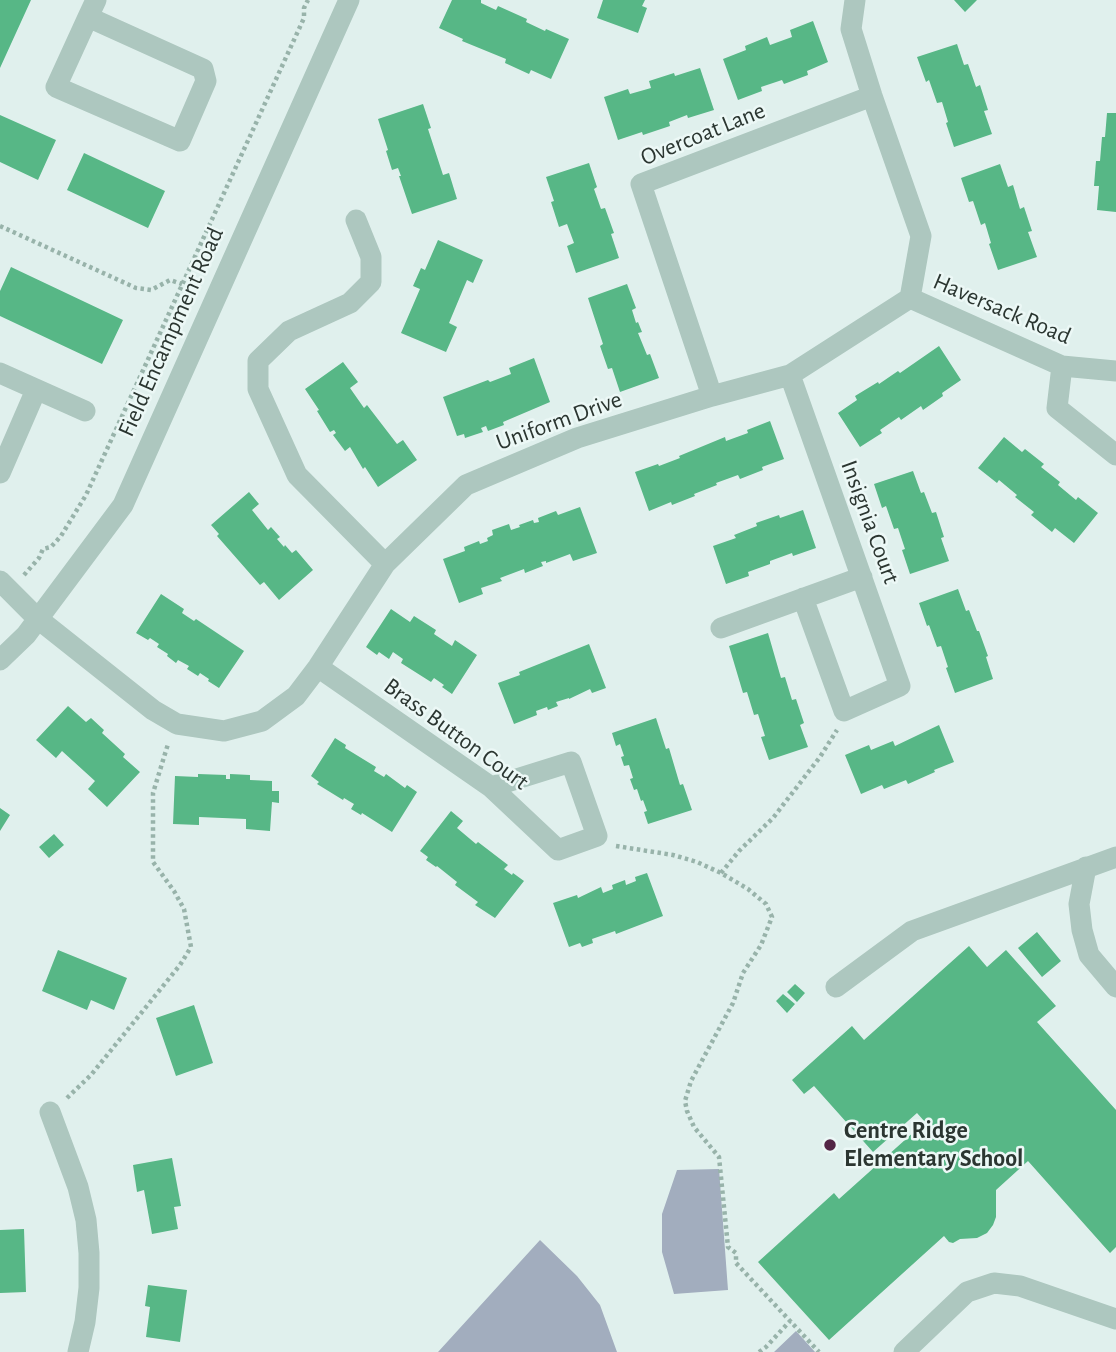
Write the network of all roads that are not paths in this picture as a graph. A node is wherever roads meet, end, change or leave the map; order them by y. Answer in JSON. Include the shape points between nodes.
{"nodes":[{"id":1,"x":349,"y":0,"type":"edge"},
{"id":2,"x":855,"y":0,"type":"edge"},
{"id":3,"x":92,"y":8,"type":"edge"},
{"id":4,"x":872,"y":96,"type":"junction"},
{"id":5,"x":356,"y":220,"type":"dead end"},
{"id":6,"x":910,"y":298,"type":"junction"},
{"id":7,"x":1062,"y":366,"type":"junction"},
{"id":8,"x":1116,"y":370,"type":"edge"},
{"id":9,"x":0,"y":373,"type":"edge"},
{"id":10,"x":790,"y":375,"type":"junction"},
{"id":11,"x":36,"y":390,"type":"junction"},
{"id":12,"x":712,"y":396,"type":"junction"},
{"id":13,"x":85,"y":411,"type":"dead end"},
{"id":14,"x":1116,"y":454,"type":"edge"},
{"id":15,"x":0,"y":474,"type":"edge"},
{"id":16,"x":385,"y":564,"type":"junction"},
{"id":17,"x":862,"y":577,"type":"junction"},
{"id":18,"x":0,"y":581,"type":"edge"},
{"id":19,"x":803,"y":598,"type":"junction"},
{"id":20,"x":37,"y":618,"type":"junction"},
{"id":21,"x":721,"y":628,"type":"dead end"},
{"id":22,"x":0,"y":660,"type":"edge"},
{"id":23,"x":318,"y":667,"type":"junction"},
{"id":24,"x":491,"y":787,"type":"junction"},
{"id":25,"x":1116,"y":856,"type":"edge"},
{"id":26,"x":1086,"y":867,"type":"junction"},
{"id":27,"x":836,"y":987,"type":"dead end"},
{"id":28,"x":1116,"y":988,"type":"edge"},
{"id":29,"x":50,"y":1112,"type":"road end"},
{"id":30,"x":1116,"y":1319,"type":"edge"},
{"id":31,"x":78,"y":1352,"type":"edge"},
{"id":32,"x":904,"y":1352,"type":"edge"}],
"edges":[{"from":1,"to":20,"type":"street","name":"Field Encampment Road","via":[[123,505]]},
{"from":2,"to":4,"type":"street","via":[[851,29]]},
{"from":3,"to":3,"type":"street","via":[[56,86],[180,141],[206,81],[203,69]]},
{"from":4,"to":6,"type":"street","via":[[921,236]]},
{"from":4,"to":12,"type":"street","name":"Overcoat Lane","via":[[642,184]]},
{"from":5,"to":16,"type":"street","via":[[371,257],[371,282],[350,303],[289,331],[258,361],[258,389],[297,475]]},
{"from":6,"to":7,"type":"street","name":"Haversack Road"},
{"from":6,"to":10,"type":"street","name":"Uniform Drive"},
{"from":7,"to":8,"type":"street","name":"Haversack Road"},
{"from":7,"to":14,"type":"street","via":[[1056,408]]},
{"from":9,"to":11,"type":"street"},
{"from":10,"to":12,"type":"street","name":"Uniform Drive"},
{"from":10,"to":17,"type":"street","name":"Insignia Court"},
{"from":11,"to":13,"type":"street"},
{"from":11,"to":15,"type":"street"},
{"from":12,"to":16,"type":"street","name":"Uniform Drive","via":[[577,438],[466,485]]},
{"from":16,"to":23,"type":"street","name":"Uniform Drive"},
{"from":17,"to":19,"type":"street"},
{"from":17,"to":19,"type":"street","name":"Insignia Court","via":[[900,687],[844,710]]},
{"from":18,"to":20,"type":"street","name":"Uniform Drive"},
{"from":19,"to":21,"type":"street"},
{"from":20,"to":22,"type":"street","name":"Field Encampment Road"},
{"from":20,"to":23,"type":"street","name":"Uniform Drive","via":[[177,724],[224,731],[262,720],[296,696]]},
{"from":23,"to":24,"type":"street","name":"Brass Button Court"},
{"from":24,"to":24,"type":"street","name":"Brass Button Court","via":[[558,850],[597,836],[571,762]]},
{"from":25,"to":26,"type":"street"},
{"from":26,"to":27,"type":"street","via":[[912,930]]},
{"from":26,"to":28,"type":"street","via":[[1079,904],[1082,930],[1089,955]]},
{"from":29,"to":31,"type":"street","via":[[86,1220],[89,1288]]},
{"from":30,"to":32,"type":"street","via":[[1020,1286],[994,1283],[967,1292]]}]}
